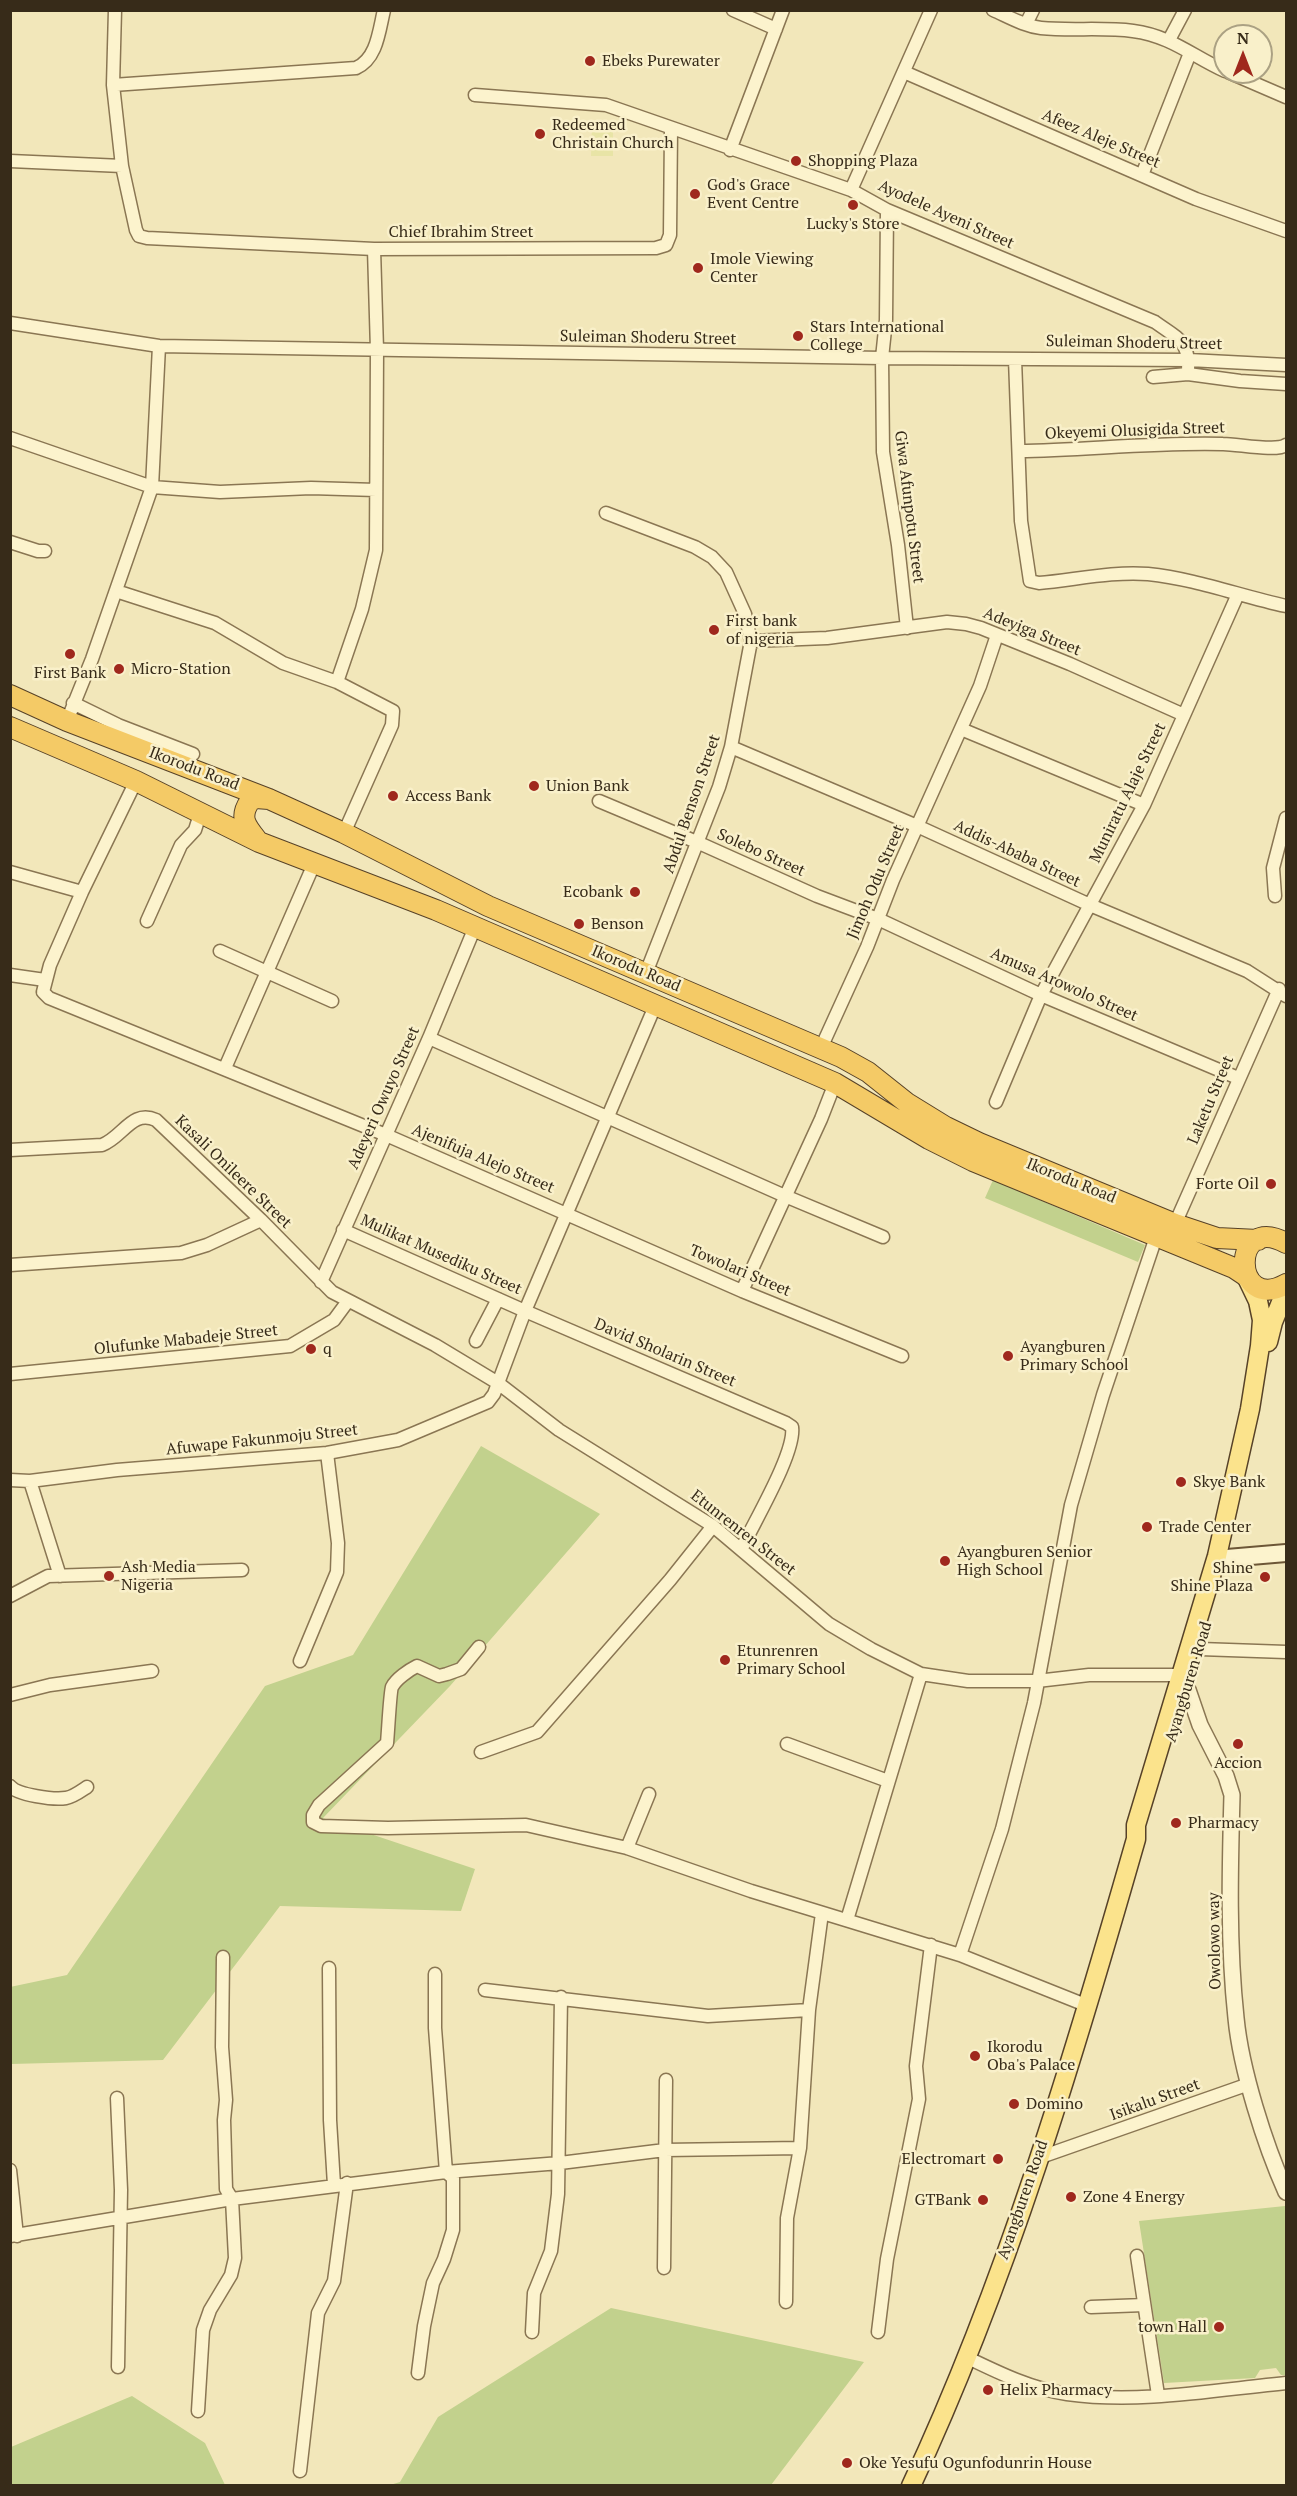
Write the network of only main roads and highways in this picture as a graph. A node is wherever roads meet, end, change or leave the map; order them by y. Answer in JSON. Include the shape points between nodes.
{"nodes":[{"id":1,"x":10,"y":695,"type":"edge"},
{"id":2,"x":10,"y":727,"type":"edge"},
{"id":3,"x":268,"y":799,"type":"junction"},
{"id":4,"x":259,"y":842,"type":"junction"},
{"id":5,"x":1275,"y":1237,"type":"edge"},
{"id":6,"x":1246,"y":1276,"type":"junction"},
{"id":7,"x":1287,"y":1284,"type":"edge"},
{"id":8,"x":1287,"y":1290,"type":"edge"},
{"id":9,"x":1264,"y":1346,"type":"junction"},
{"id":10,"x":1287,"y":1552,"type":"edge"},
{"id":11,"x":1227,"y":1558,"type":"junction"},
{"id":12,"x":1185,"y":1683,"type":"junction"},
{"id":13,"x":911,"y":2486,"type":"edge"}],
"edges":[{"from":1,"to":3,"type":"highway","name":"Ikorodu Road","via":[[70,712]]},
{"from":2,"to":4,"type":"highway","name":"Ikorodu Road","via":[[136,780]]},
{"from":3,"to":4,"type":"highway","via":[[250,801],[243,815],[243,821]]},
{"from":3,"to":5,"type":"highway","name":"Ikorodu Road","via":[[488,906],[821,1048],[868,1072],[946,1127],[1175,1224],[1217,1238]]},
{"from":4,"to":6,"type":"highway","name":"Ikorodu Road","via":[[475,927],[835,1083],[973,1161]]},
{"from":5,"to":6,"type":"highway","via":[[1245,1253]]},
{"from":6,"to":7,"type":"highway","name":"Ikorodu Road","via":[[1269,1290]]},
{"from":6,"to":9,"type":"main road","via":[[1258,1301]]},
{"from":8,"to":9,"type":"main road"},
{"from":9,"to":11,"type":"main road","name":"Ayangburen Road","via":[[1257,1410]]},
{"from":9,"to":12,"type":"main road","name":"Ayangburen Road"},
{"from":10,"to":11,"type":"main road"},
{"from":11,"to":12,"type":"main road","name":"Ayangburen Road","via":[[1200,1649]]},
{"from":12,"to":13,"type":"main road","name":"Ayangburen Road","via":[[1145,1826],[1136,1839],[1088,2006],[1038,2158],[968,2358]]}]}
